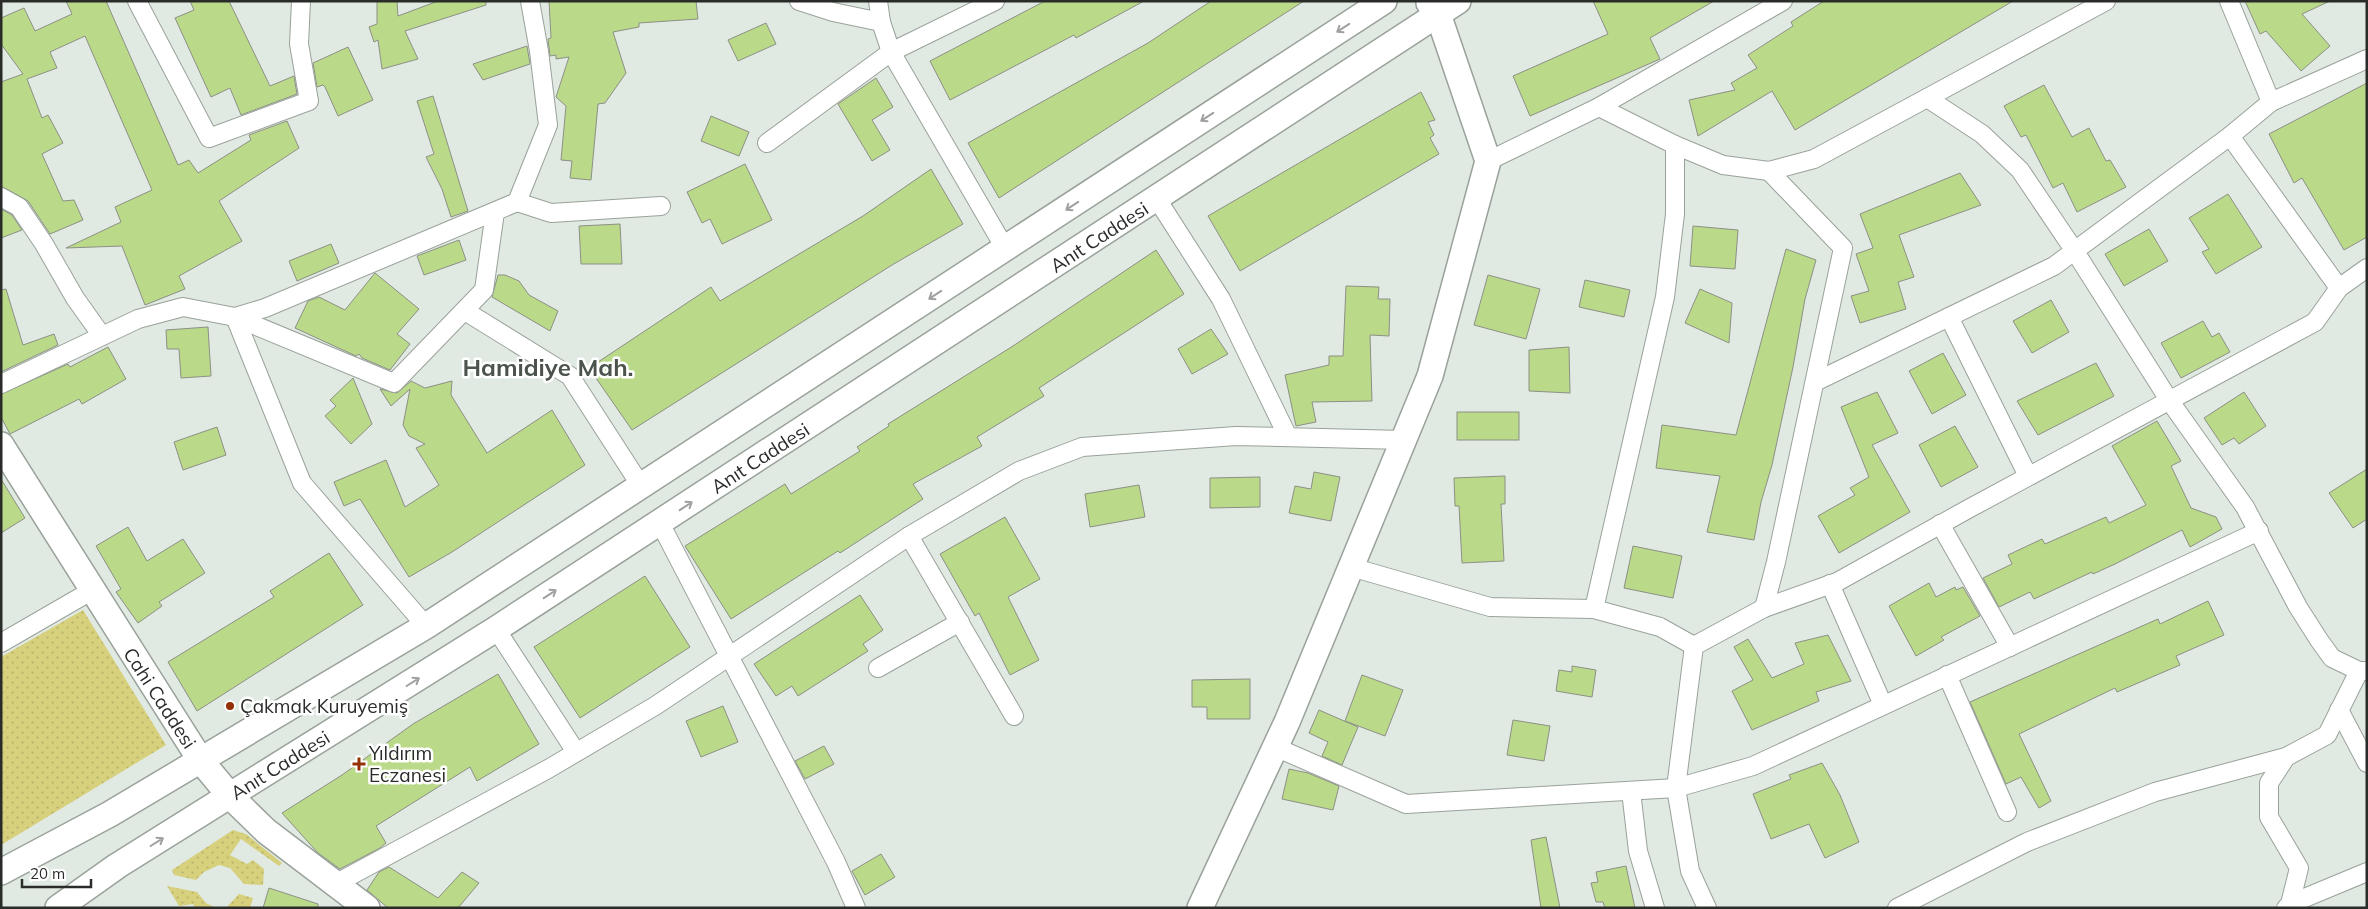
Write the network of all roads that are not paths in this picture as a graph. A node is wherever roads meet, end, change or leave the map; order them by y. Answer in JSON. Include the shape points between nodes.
{"nodes":[{"id":1,"x":137,"y":1,"type":"edge"},
{"id":2,"x":300,"y":1,"type":"edge"},
{"id":3,"x":530,"y":1,"type":"edge"},
{"id":4,"x":799,"y":1,"type":"edge"},
{"id":5,"x":878,"y":1,"type":"edge"},
{"id":6,"x":995,"y":1,"type":"edge"},
{"id":7,"x":1384,"y":1,"type":"edge"},
{"id":8,"x":1783,"y":1,"type":"edge"},
{"id":9,"x":2106,"y":1,"type":"edge"},
{"id":10,"x":2229,"y":1,"type":"edge"},
{"id":11,"x":1441,"y":4,"type":"edge"},
{"id":12,"x":881,"y":22,"type":"junction"},
{"id":13,"x":891,"y":52,"type":"junction"},
{"id":14,"x":2367,"y":59,"type":"edge"},
{"id":15,"x":1927,"y":98,"type":"junction"},
{"id":16,"x":2271,"y":102,"type":"junction"},
{"id":17,"x":1599,"y":107,"type":"junction"},
{"id":18,"x":2230,"y":136,"type":"junction"},
{"id":19,"x":767,"y":143,"type":"dead end"},
{"id":20,"x":1675,"y":145,"type":"junction"},
{"id":21,"x":1488,"y":161,"type":"junction"},
{"id":22,"x":1769,"y":171,"type":"junction"},
{"id":23,"x":1,"y":197,"type":"edge"},
{"id":24,"x":1157,"y":199,"type":"junction"},
{"id":25,"x":517,"y":202,"type":"junction"},
{"id":26,"x":661,"y":206,"type":"dead end"},
{"id":27,"x":495,"y":212,"type":"junction"},
{"id":28,"x":1006,"y":250,"type":"junction"},
{"id":29,"x":2074,"y":250,"type":"junction"},
{"id":30,"x":2367,"y":268,"type":"edge"},
{"id":31,"x":2339,"y":288,"type":"junction"},
{"id":32,"x":465,"y":310,"type":"junction"},
{"id":33,"x":235,"y":317,"type":"junction"},
{"id":34,"x":1949,"y":317,"type":"junction"},
{"id":35,"x":102,"y":336,"type":"junction"},
{"id":36,"x":1815,"y":382,"type":"junction"},
{"id":37,"x":1,"y":384,"type":"edge"},
{"id":38,"x":2169,"y":400,"type":"junction"},
{"id":39,"x":1288,"y":437,"type":"junction"},
{"id":40,"x":1404,"y":440,"type":"junction"},
{"id":41,"x":1,"y":445,"type":"edge"},
{"id":42,"x":2028,"y":476,"type":"junction"},
{"id":43,"x":641,"y":486,"type":"junction"},
{"id":44,"x":660,"y":523,"type":"junction"},
{"id":45,"x":1940,"y":524,"type":"junction"},
{"id":46,"x":2260,"y":531,"type":"junction"},
{"id":47,"x":909,"y":536,"type":"junction"},
{"id":48,"x":1351,"y":567,"type":"junction"},
{"id":49,"x":1830,"y":584,"type":"junction"},
{"id":50,"x":91,"y":591,"type":"junction"},
{"id":51,"x":1764,"y":608,"type":"junction"},
{"id":52,"x":1594,"y":609,"type":"junction"},
{"id":53,"x":960,"y":622,"type":"junction"},
{"id":54,"x":426,"y":626,"type":"junction"},
{"id":55,"x":496,"y":629,"type":"junction"},
{"id":56,"x":1,"y":643,"type":"edge"},
{"id":57,"x":1694,"y":646,"type":"junction"},
{"id":58,"x":2010,"y":647,"type":"junction"},
{"id":59,"x":728,"y":656,"type":"junction"},
{"id":60,"x":878,"y":668,"type":"dead end"},
{"id":61,"x":2363,"y":671,"type":"edge"},
{"id":62,"x":1947,"y":675,"type":"junction"},
{"id":63,"x":1883,"y":705,"type":"junction"},
{"id":64,"x":2339,"y":710,"type":"junction"},
{"id":65,"x":1014,"y":716,"type":"dead end"},
{"id":66,"x":1275,"y":747,"type":"junction"},
{"id":67,"x":576,"y":752,"type":"junction"},
{"id":68,"x":2286,"y":757,"type":"junction"},
{"id":69,"x":201,"y":761,"type":"junction"},
{"id":70,"x":2367,"y":763,"type":"edge"},
{"id":71,"x":1676,"y":788,"type":"junction"},
{"id":72,"x":1631,"y":790,"type":"junction"},
{"id":73,"x":231,"y":797,"type":"junction"},
{"id":74,"x":2007,"y":812,"type":"dead end"},
{"id":75,"x":1,"y":872,"type":"edge"},
{"id":76,"x":2367,"y":872,"type":"edge"},
{"id":77,"x":335,"y":884,"type":"junction"},
{"id":78,"x":2288,"y":906,"type":"edge"},
{"id":79,"x":58,"y":908,"type":"edge"},
{"id":80,"x":367,"y":908,"type":"edge"},
{"id":81,"x":856,"y":908,"type":"edge"},
{"id":82,"x":1200,"y":908,"type":"edge"},
{"id":83,"x":1655,"y":908,"type":"edge"},
{"id":84,"x":1707,"y":908,"type":"edge"},
{"id":85,"x":1898,"y":908,"type":"edge"}],
"edges":[{"from":1,"to":2,"type":"street","via":[[209,138],[310,101],[298,44]]},
{"from":3,"to":25,"type":"street","via":[[548,125]]},
{"from":4,"to":12,"type":"street"},
{"from":5,"to":12,"type":"street"},
{"from":6,"to":13,"type":"street"},
{"from":7,"to":28,"type":"main road","one_way":true},
{"from":8,"to":17,"type":"street"},
{"from":9,"to":15,"type":"street"},
{"from":10,"to":16,"type":"street"},
{"from":11,"to":21,"type":"main road"},
{"from":11,"to":24,"type":"main road","name":"Anıt Caddesi"},
{"from":12,"to":13,"type":"street"},
{"from":13,"to":19,"type":"street"},
{"from":13,"to":28,"type":"street"},
{"from":14,"to":16,"type":"street"},
{"from":15,"to":22,"type":"street","via":[[1814,159]]},
{"from":15,"to":29,"type":"street","via":[[1982,134],[2020,170]]},
{"from":16,"to":18,"type":"street"},
{"from":17,"to":20,"type":"street"},
{"from":17,"to":21,"type":"street"},
{"from":18,"to":29,"type":"street"},
{"from":18,"to":31,"type":"street"},
{"from":20,"to":22,"type":"street","via":[[1723,165]]},
{"from":20,"to":52,"type":"street","via":[[1675,214],[1664,297]]},
{"from":21,"to":40,"type":"main road","via":[[1430,376]]},
{"from":22,"to":36,"type":"street","via":[[1843,248]]},
{"from":23,"to":35,"type":"street","via":[[20,206],[75,298]]},
{"from":24,"to":39,"type":"street","via":[[1221,299]]},
{"from":44,"to":24,"type":"main road","name":"Anıt Caddesi","one_way":true},
{"from":25,"to":26,"type":"street","via":[[551,213]]},
{"from":25,"to":27,"type":"street"},
{"from":27,"to":32,"type":"street","via":[[484,290]]},
{"from":27,"to":33,"type":"street","via":[[265,308]]},
{"from":28,"to":43,"type":"main road","one_way":true},
{"from":29,"to":34,"type":"street","via":[[2054,266]]},
{"from":29,"to":38,"type":"street"},
{"from":30,"to":31,"type":"street"},
{"from":31,"to":38,"type":"street","via":[[2315,322]]},
{"from":32,"to":33,"type":"street","via":[[394,384]]},
{"from":32,"to":43,"type":"street","via":[[570,376]]},
{"from":33,"to":35,"type":"street","via":[[183,307],[138,319]]},
{"from":33,"to":54,"type":"street","via":[[302,483]]},
{"from":34,"to":36,"type":"street"},
{"from":34,"to":42,"type":"street"},
{"from":35,"to":37,"type":"street"},
{"from":36,"to":51,"type":"street"},
{"from":38,"to":42,"type":"street"},
{"from":38,"to":46,"type":"street"},
{"from":39,"to":40,"type":"street"},
{"from":39,"to":47,"type":"street","via":[[1236,436],[1082,448],[1019,471]]},
{"from":40,"to":48,"type":"main road"},
{"from":41,"to":50,"type":"main road","name":"Cahi Caddesi"},
{"from":42,"to":45,"type":"street"},
{"from":43,"to":54,"type":"main road"},
{"from":55,"to":44,"type":"main road","name":"Anıt Caddesi","one_way":true},
{"from":44,"to":59,"type":"street"},
{"from":45,"to":49,"type":"street"},
{"from":45,"to":58,"type":"street"},
{"from":46,"to":58,"type":"street"},
{"from":46,"to":61,"type":"street","via":[[2298,607],[2332,658]]},
{"from":47,"to":53,"type":"street"},
{"from":47,"to":59,"type":"street"},
{"from":48,"to":52,"type":"street","via":[[1490,607]]},
{"from":48,"to":66,"type":"main road"},
{"from":49,"to":51,"type":"street"},
{"from":49,"to":63,"type":"street"},
{"from":50,"to":56,"type":"street"},
{"from":50,"to":69,"type":"main road","name":"Cahi Caddesi"},
{"from":51,"to":57,"type":"street"},
{"from":52,"to":57,"type":"street","via":[[1660,627]]},
{"from":53,"to":60,"type":"street"},
{"from":53,"to":65,"type":"street"},
{"from":54,"to":69,"type":"main road"},
{"from":55,"to":67,"type":"street"},
{"from":73,"to":55,"type":"main road","name":"Anıt Caddesi","one_way":true},
{"from":57,"to":71,"type":"street"},
{"from":58,"to":62,"type":"street"},
{"from":59,"to":67,"type":"street","via":[[655,706]]},
{"from":59,"to":81,"type":"street","via":[[836,862]]},
{"from":61,"to":64,"type":"street"},
{"from":62,"to":63,"type":"street"},
{"from":62,"to":74,"type":"street"},
{"from":63,"to":71,"type":"street","via":[[1752,766]]},
{"from":64,"to":68,"type":"street","via":[[2328,734]]},
{"from":64,"to":70,"type":"street"},
{"from":66,"to":72,"type":"street","via":[[1406,804]]},
{"from":66,"to":82,"type":"main road"},
{"from":67,"to":77,"type":"street"},
{"from":68,"to":78,"type":"street","via":[[2269,783],[2269,817],[2298,868]]},
{"from":68,"to":85,"type":"street","via":[[2155,792],[2027,842]]},
{"from":69,"to":73,"type":"main road","name":"Cahi Caddesi"},
{"from":69,"to":75,"type":"main road"},
{"from":71,"to":72,"type":"street"},
{"from":71,"to":84,"type":"street","via":[[1690,871]]},
{"from":72,"to":83,"type":"street","via":[[1638,851]]},
{"from":73,"to":77,"type":"main road","name":"Cahi Caddesi","via":[[266,831]]},
{"from":79,"to":73,"type":"main road","name":"Anıt Caddesi","one_way":true,"via":[[117,866]]},
{"from":76,"to":78,"type":"street"},
{"from":77,"to":80,"type":"main road","name":"Cahi Caddesi"}]}
